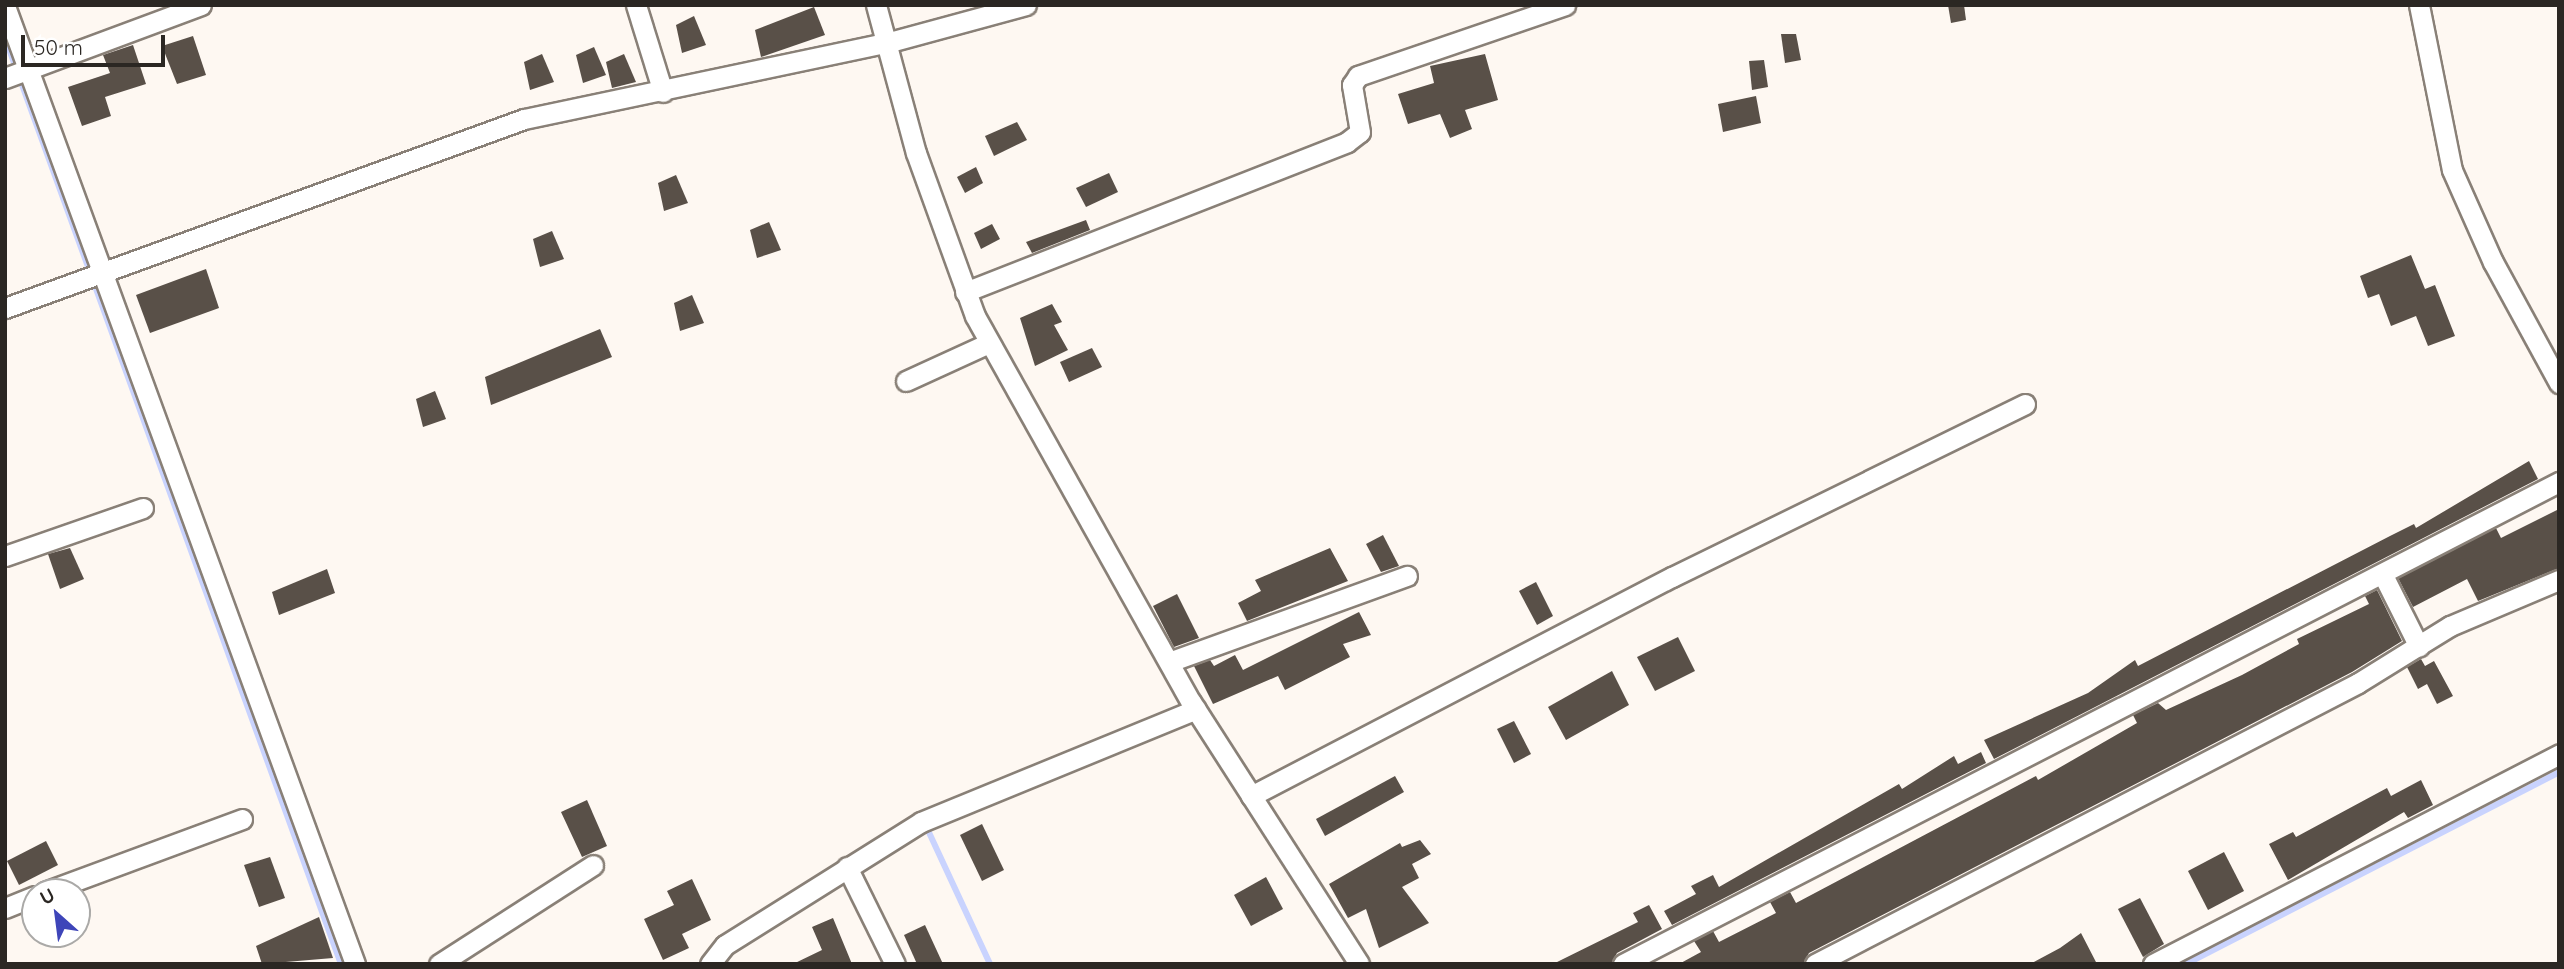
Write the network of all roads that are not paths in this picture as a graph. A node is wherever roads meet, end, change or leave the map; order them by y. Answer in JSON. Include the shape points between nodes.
{"nodes":[{"id":1,"x":201,"y":5,"type":"edge"},
{"id":2,"x":636,"y":5,"type":"edge"},
{"id":3,"x":876,"y":5,"type":"edge"},
{"id":4,"x":1026,"y":5,"type":"edge"},
{"id":5,"x":1565,"y":5,"type":"edge"},
{"id":6,"x":2419,"y":5,"type":"edge"},
{"id":7,"x":5,"y":6,"type":"edge"},
{"id":8,"x":886,"y":43,"type":"junction"},
{"id":9,"x":28,"y":69,"type":"junction"},
{"id":10,"x":5,"y":78,"type":"edge"},
{"id":11,"x":676,"y":89,"type":"junction"},
{"id":12,"x":103,"y":271,"type":"junction"},
{"id":13,"x":965,"y":292,"type":"junction"},
{"id":14,"x":5,"y":308,"type":"edge"},
{"id":15,"x":989,"y":343,"type":"junction"},
{"id":16,"x":906,"y":381,"type":"dead end"},
{"id":17,"x":2559,"y":383,"type":"edge"},
{"id":18,"x":2025,"y":404,"type":"dead end"},
{"id":19,"x":2559,"y":482,"type":"edge"},
{"id":20,"x":143,"y":508,"type":"dead end"},
{"id":21,"x":5,"y":556,"type":"edge"},
{"id":22,"x":2383,"y":575,"type":"junction"},
{"id":23,"x":1407,"y":576,"type":"dead end"},
{"id":24,"x":2559,"y":580,"type":"edge"},
{"id":25,"x":2419,"y":647,"type":"junction"},
{"id":26,"x":1168,"y":662,"type":"junction"},
{"id":27,"x":1196,"y":709,"type":"junction"},
{"id":28,"x":2559,"y":754,"type":"edge"},
{"id":29,"x":1251,"y":796,"type":"junction"},
{"id":30,"x":242,"y":819,"type":"dead end"},
{"id":31,"x":593,"y":865,"type":"dead end"},
{"id":32,"x":847,"y":867,"type":"junction"},
{"id":33,"x":83,"y":878,"type":"edge"},
{"id":34,"x":352,"y":962,"type":"edge"},
{"id":35,"x":439,"y":964,"type":"edge"},
{"id":36,"x":710,"y":964,"type":"edge"},
{"id":37,"x":895,"y":964,"type":"edge"},
{"id":38,"x":1359,"y":964,"type":"edge"},
{"id":39,"x":1623,"y":964,"type":"edge"},
{"id":40,"x":1815,"y":964,"type":"edge"},
{"id":41,"x":2153,"y":964,"type":"edge"}],
"edges":[{"from":1,"to":9,"type":"street"},
{"from":2,"to":11,"type":"street"},
{"from":3,"to":8,"type":"street"},
{"from":4,"to":8,"type":"street"},
{"from":5,"to":13,"type":"street","via":[[1358,76],[1352,85],[1360,132],[1347,142]]},
{"from":6,"to":17,"type":"street","via":[[2452,170],[2493,262]]},
{"from":7,"to":9,"type":"street"},
{"from":8,"to":11,"type":"street"},
{"from":8,"to":13,"type":"street"},
{"from":9,"to":10,"type":"street"},
{"from":9,"to":12,"type":"street"},
{"from":11,"to":12,"type":"street","via":[[524,119]]},
{"from":12,"to":14,"type":"street"},
{"from":12,"to":34,"type":"street"},
{"from":13,"to":15,"type":"street"},
{"from":15,"to":16,"type":"street"},
{"from":15,"to":26,"type":"street"},
{"from":18,"to":29,"type":"street","via":[[1672,577]]},
{"from":19,"to":22,"type":"street"},
{"from":20,"to":21,"type":"street"},
{"from":22,"to":25,"type":"street"},
{"from":22,"to":39,"type":"street"},
{"from":23,"to":26,"type":"street"},
{"from":24,"to":25,"type":"street","via":[[2462,620]]},
{"from":25,"to":40,"type":"street","via":[[2288,720]]},
{"from":26,"to":27,"type":"street"},
{"from":27,"to":29,"type":"street"},
{"from":27,"to":32,"type":"street","via":[[968,801]]},
{"from":28,"to":41,"type":"street"},
{"from":29,"to":38,"type":"street"},
{"from":30,"to":33,"type":"street"},
{"from":31,"to":35,"type":"street"},
{"from":32,"to":36,"type":"street","via":[[725,945]]},
{"from":32,"to":37,"type":"street"}]}
